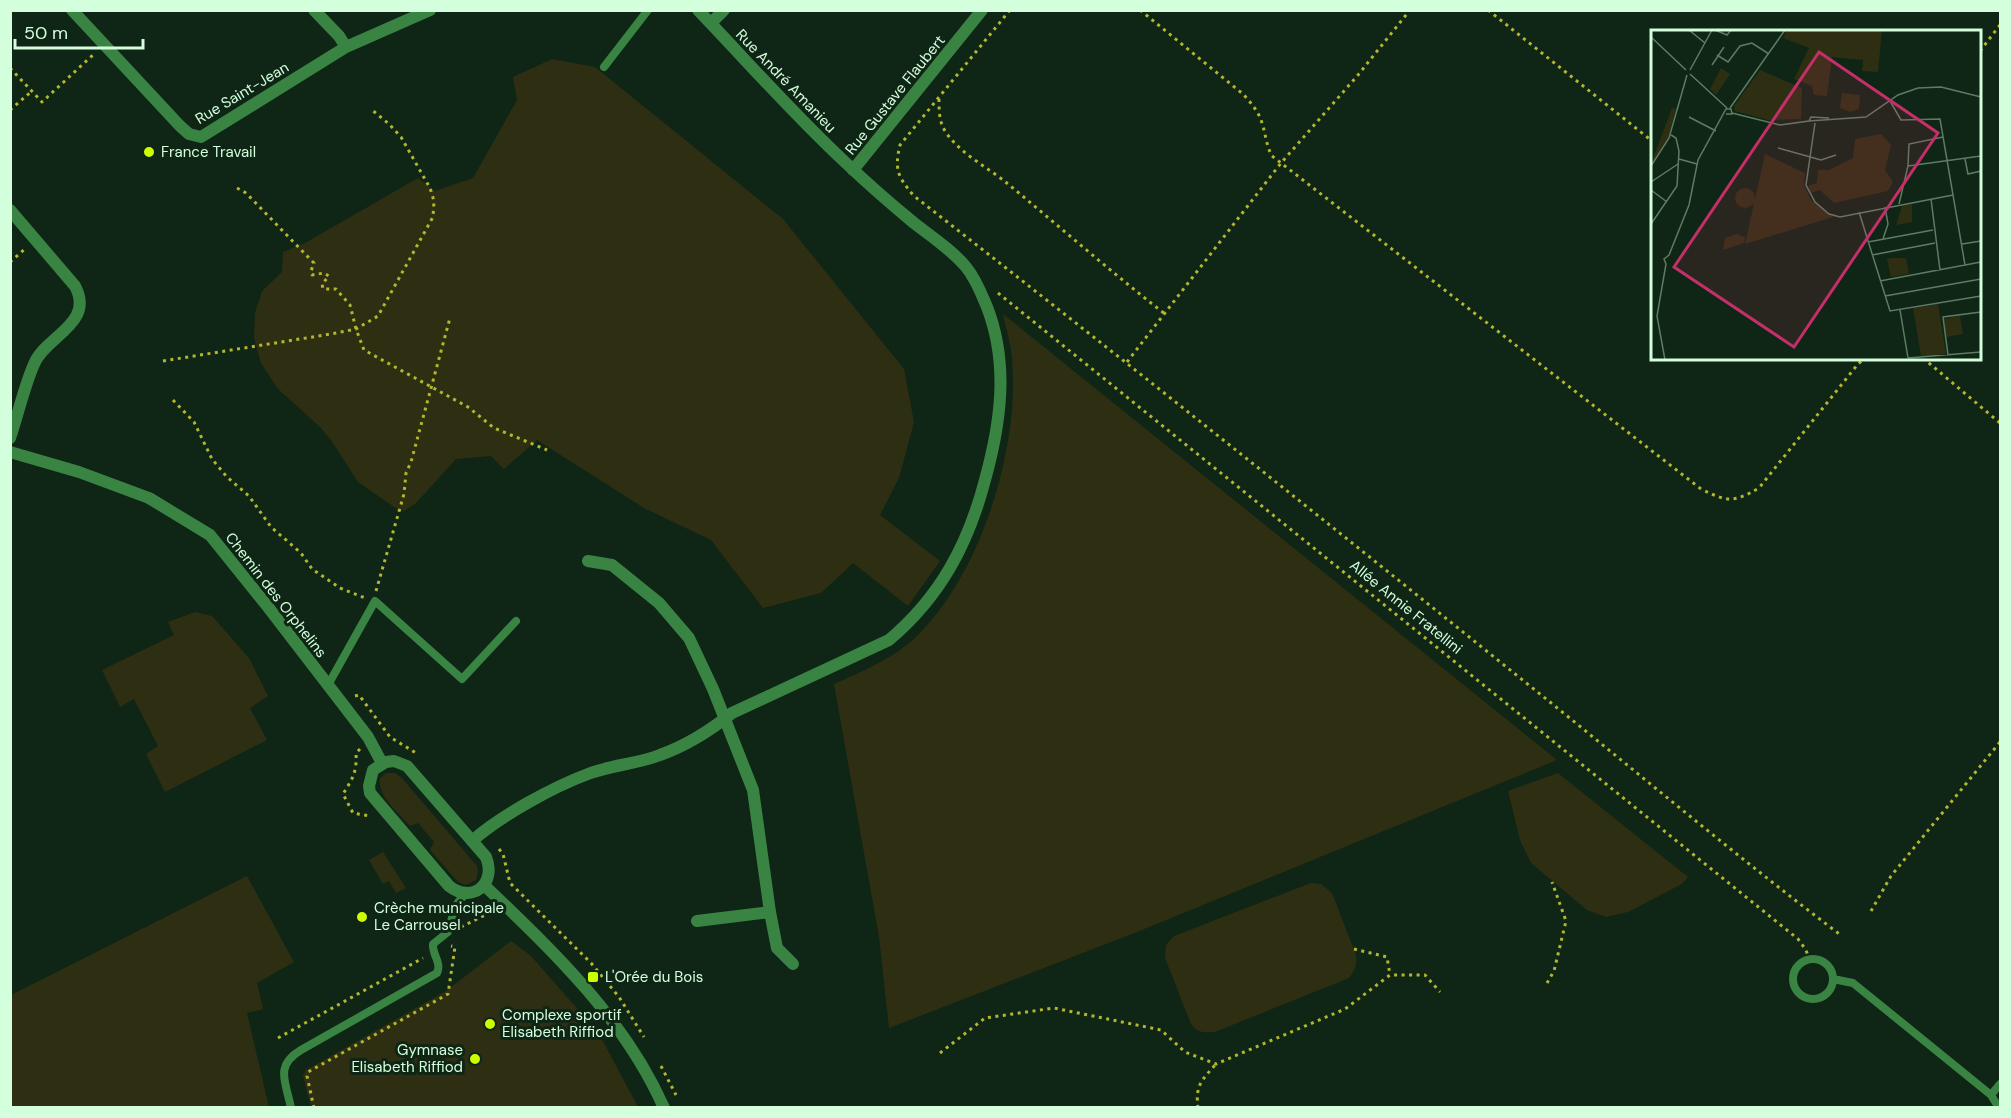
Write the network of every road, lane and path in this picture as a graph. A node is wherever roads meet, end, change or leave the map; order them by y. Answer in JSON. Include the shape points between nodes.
{"nodes":[{"id":1,"x":72,"y":10,"type":"edge"},
{"id":2,"x":314,"y":10,"type":"edge"},
{"id":3,"x":430,"y":10,"type":"edge"},
{"id":4,"x":648,"y":10,"type":"edge"},
{"id":5,"x":698,"y":10,"type":"edge"},
{"id":6,"x":724,"y":10,"type":"edge"},
{"id":7,"x":982,"y":10,"type":"edge"},
{"id":8,"x":1010,"y":10,"type":"edge"},
{"id":9,"x":1140,"y":10,"type":"edge"},
{"id":10,"x":1410,"y":10,"type":"edge"},
{"id":11,"x":1488,"y":10,"type":"edge"},
{"id":12,"x":711,"y":23,"type":"junction"},
{"id":13,"x":2001,"y":25,"type":"edge"},
{"id":14,"x":105,"y":44,"type":"junction"},
{"id":15,"x":342,"y":49,"type":"junction"},
{"id":16,"x":1981,"y":50,"type":"edge"},
{"id":17,"x":10,"y":68,"type":"edge"},
{"id":18,"x":604,"y":68,"type":"dead end"},
{"id":19,"x":32,"y":91,"type":"junction"},
{"id":20,"x":939,"y":98,"type":"junction"},
{"id":21,"x":10,"y":110,"type":"edge"},
{"id":22,"x":372,"y":110,"type":"dead end"},
{"id":23,"x":1651,"y":139,"type":"edge"},
{"id":24,"x":1281,"y":164,"type":"junction"},
{"id":25,"x":854,"y":170,"type":"junction"},
{"id":26,"x":237,"y":188,"type":"dead end"},
{"id":27,"x":10,"y":210,"type":"edge"},
{"id":28,"x":35,"y":240,"type":"junction"},
{"id":29,"x":10,"y":262,"type":"edge"},
{"id":30,"x":979,"y":287,"type":"junction"},
{"id":31,"x":1165,"y":314,"type":"junction"},
{"id":32,"x":450,"y":318,"type":"dead end"},
{"id":33,"x":356,"y":329,"type":"junction"},
{"id":34,"x":1863,"y":360,"type":"edge"},
{"id":35,"x":1925,"y":360,"type":"edge"},
{"id":36,"x":164,"y":361,"type":"dead end"},
{"id":37,"x":1127,"y":362,"type":"junction"},
{"id":38,"x":432,"y":389,"type":"junction"},
{"id":39,"x":173,"y":400,"type":"dead end"},
{"id":40,"x":2001,"y":423,"type":"edge"},
{"id":41,"x":10,"y":438,"type":"edge"},
{"id":42,"x":547,"y":450,"type":"dead end"},
{"id":43,"x":10,"y":452,"type":"edge"},
{"id":44,"x":588,"y":561,"type":"dead end"},
{"id":45,"x":375,"y":601,"type":"junction"},
{"id":46,"x":516,"y":621,"type":"dead end"},
{"id":47,"x":328,"y":685,"type":"junction"},
{"id":48,"x":338,"y":699,"type":"junction"},
{"id":49,"x":725,"y":719,"type":"junction"},
{"id":50,"x":2001,"y":742,"type":"edge"},
{"id":51,"x":419,"y":756,"type":"dead end"},
{"id":52,"x":356,"y":758,"type":"dead end"},
{"id":53,"x":382,"y":763,"type":"junction"},
{"id":54,"x":364,"y":814,"type":"dead end"},
{"id":55,"x":485,"y":831,"type":"junction"},
{"id":56,"x":472,"y":841,"type":"junction"},
{"id":57,"x":1552,"y":882,"type":"dead end"},
{"id":58,"x":484,"y":885,"type":"junction"},
{"id":59,"x":468,"y":893,"type":"junction"},
{"id":60,"x":1871,"y":911,"type":"dead end"},
{"id":61,"x":770,"y":912,"type":"junction"},
{"id":62,"x":487,"y":914,"type":"dead end"},
{"id":63,"x":697,"y":921,"type":"dead end"},
{"id":64,"x":457,"y":929,"type":"dead end"},
{"id":65,"x":1842,"y":936,"type":"dead end"},
{"id":66,"x":1354,"y":949,"type":"dead end"},
{"id":67,"x":425,"y":954,"type":"dead end"},
{"id":68,"x":454,"y":955,"type":"dead end"},
{"id":69,"x":1809,"y":959,"type":"junction"},
{"id":70,"x":793,"y":964,"type":"dead end"},
{"id":71,"x":1390,"y":975,"type":"junction"},
{"id":72,"x":1833,"y":979,"type":"junction"},
{"id":73,"x":1547,"y":983,"type":"dead end"},
{"id":74,"x":1440,"y":992,"type":"dead end"},
{"id":75,"x":278,"y":1038,"type":"dead end"},
{"id":76,"x":648,"y":1045,"type":"dead end"},
{"id":77,"x":940,"y":1053,"type":"dead end"},
{"id":78,"x":660,"y":1064,"type":"dead end"},
{"id":79,"x":1216,"y":1064,"type":"junction"},
{"id":80,"x":2001,"y":1084,"type":"edge"},
{"id":81,"x":1991,"y":1095,"type":"junction"},
{"id":82,"x":678,"y":1099,"type":"dead end"},
{"id":83,"x":291,"y":1107,"type":"edge"},
{"id":84,"x":314,"y":1107,"type":"edge"},
{"id":85,"x":664,"y":1107,"type":"edge"},
{"id":86,"x":1197,"y":1107,"type":"edge"},
{"id":87,"x":1999,"y":1107,"type":"edge"}],
"edges":[{"from":1,"to":14,"type":"street","name":"Rue Saint-Jean"},
{"from":2,"to":15,"type":"street","via":[[339,36]]},
{"from":3,"to":15,"type":"street","name":"Rue Saint-Jean"},
{"from":4,"to":18,"type":"lane"},
{"from":5,"to":12,"type":"street","name":"Rue André Amanieu"},
{"from":6,"to":12,"type":"street"},
{"from":7,"to":25,"type":"street","name":"Rue Gustave Flaubert"},
{"from":8,"to":20,"type":"path"},
{"from":9,"to":24,"type":"path","via":[[1244,94],[1262,123],[1266,146]]},
{"from":10,"to":24,"type":"path"},
{"from":11,"to":23,"type":"path"},
{"from":12,"to":25,"type":"street","name":"Rue André Amanieu"},
{"from":13,"to":16,"type":"path"},
{"from":14,"to":15,"type":"street","name":"Rue Saint-Jean","via":[[180,126],[201,137]]},
{"from":14,"to":19,"type":"path","via":[[42,102]]},
{"from":17,"to":19,"type":"path"},
{"from":19,"to":21,"type":"path"},
{"from":20,"to":31,"type":"path","via":[[941,124],[959,147]]},
{"from":20,"to":37,"type":"path","via":[[900,145],[896,162],[900,180],[914,196]]},
{"from":22,"to":33,"type":"path","via":[[401,137],[430,188],[433,217],[378,316]]},
{"from":24,"to":31,"type":"path"},
{"from":24,"to":34,"type":"path","via":[[1701,489],[1719,498],[1739,500],[1759,488]]},
{"from":25,"to":30,"type":"street","name":"Rue André Amanieu","via":[[951,252]]},
{"from":26,"to":33,"type":"path","via":[[314,263],[312,275],[329,276],[322,284],[323,290],[336,289],[350,305]]},
{"from":27,"to":28,"type":"street"},
{"from":28,"to":29,"type":"path"},
{"from":28,"to":41,"type":"street","via":[[75,286],[80,305],[71,325],[35,360]]},
{"from":30,"to":49,"type":"street","name":"Rue André Amanieu","via":[[996,333],[1002,391],[981,497],[937,591],[889,640]]},
{"from":30,"to":69,"type":"path","name":"Allée Annie Fratellini","via":[[987,284],[1798,939]]},
{"from":31,"to":37,"type":"path"},
{"from":32,"to":38,"type":"path"},
{"from":33,"to":36,"type":"path"},
{"from":33,"to":38,"type":"path","via":[[364,350]]},
{"from":35,"to":40,"type":"path"},
{"from":37,"to":65,"type":"path","via":[[1745,862]]},
{"from":38,"to":42,"type":"path","via":[[468,407],[494,428]]},
{"from":38,"to":45,"type":"path","via":[[406,473]]},
{"from":39,"to":45,"type":"path","via":[[194,422],[212,459],[312,569],[340,588]]},
{"from":43,"to":47,"type":"street","name":"Chemin des Orphelins","via":[[149,498],[210,535]]},
{"from":44,"to":49,"type":"street","via":[[612,565],[659,603],[689,638]]},
{"from":45,"to":46,"type":"lane","via":[[462,679]]},
{"from":45,"to":47,"type":"lane"},
{"from":47,"to":48,"type":"street","name":"Chemin des Orphelins"},
{"from":48,"to":51,"type":"path","via":[[359,695],[390,738]]},
{"from":48,"to":53,"type":"street","name":"Chemin des Orphelins","via":[[368,737]]},
{"from":49,"to":55,"type":"street","name":"Rue André Amanieu","via":[[660,755],[566,783]]},
{"from":49,"to":61,"type":"street","via":[[753,790]]},
{"from":50,"to":60,"type":"path","via":[[1892,876]]},
{"from":52,"to":54,"type":"path","via":[[354,778],[343,798],[353,813]]},
{"from":53,"to":56,"type":"street","via":[[394,761],[407,766]]},
{"from":53,"to":59,"type":"street","via":[[370,777],[370,793],[449,885]]},
{"from":55,"to":56,"type":"street","name":"Rue André Amanieu"},
{"from":55,"to":76,"type":"path","via":[[503,854],[510,883],[591,963],[619,997]]},
{"from":56,"to":58,"type":"street","via":[[489,864],[489,877]]},
{"from":57,"to":73,"type":"path","via":[[1566,921],[1554,971]]},
{"from":58,"to":59,"type":"street"},
{"from":58,"to":85,"type":"street","via":[[578,979],[609,1017],[636,1054]]},
{"from":59,"to":83,"type":"lane","via":[[458,901],[448,932],[433,944],[437,973],[287,1061],[284,1072]]},
{"from":61,"to":63,"type":"street"},
{"from":61,"to":70,"type":"street","via":[[777,948]]},
{"from":62,"to":64,"type":"path"},
{"from":66,"to":71,"type":"path","via":[[1387,957]]},
{"from":67,"to":75,"type":"path","via":[[416,963]]},
{"from":68,"to":84,"type":"path","via":[[448,993],[308,1072]]},
{"from":69,"to":72,"type":"lane","via":[[1827,964]]},
{"from":69,"to":72,"type":"lane","via":[[1798,966],[1793,977],[1800,994],[1812,999],[1825,996]]},
{"from":71,"to":74,"type":"path","via":[[1425,975]]},
{"from":71,"to":79,"type":"path","via":[[1345,1010]]},
{"from":72,"to":81,"type":"lane","via":[[1853,983]]},
{"from":77,"to":79,"type":"path","via":[[985,1018],[1054,1008],[1161,1030],[1185,1052]]},
{"from":78,"to":82,"type":"path"},
{"from":79,"to":86,"type":"path","via":[[1199,1083]]},
{"from":80,"to":81,"type":"lane"},
{"from":81,"to":87,"type":"lane"}]}
